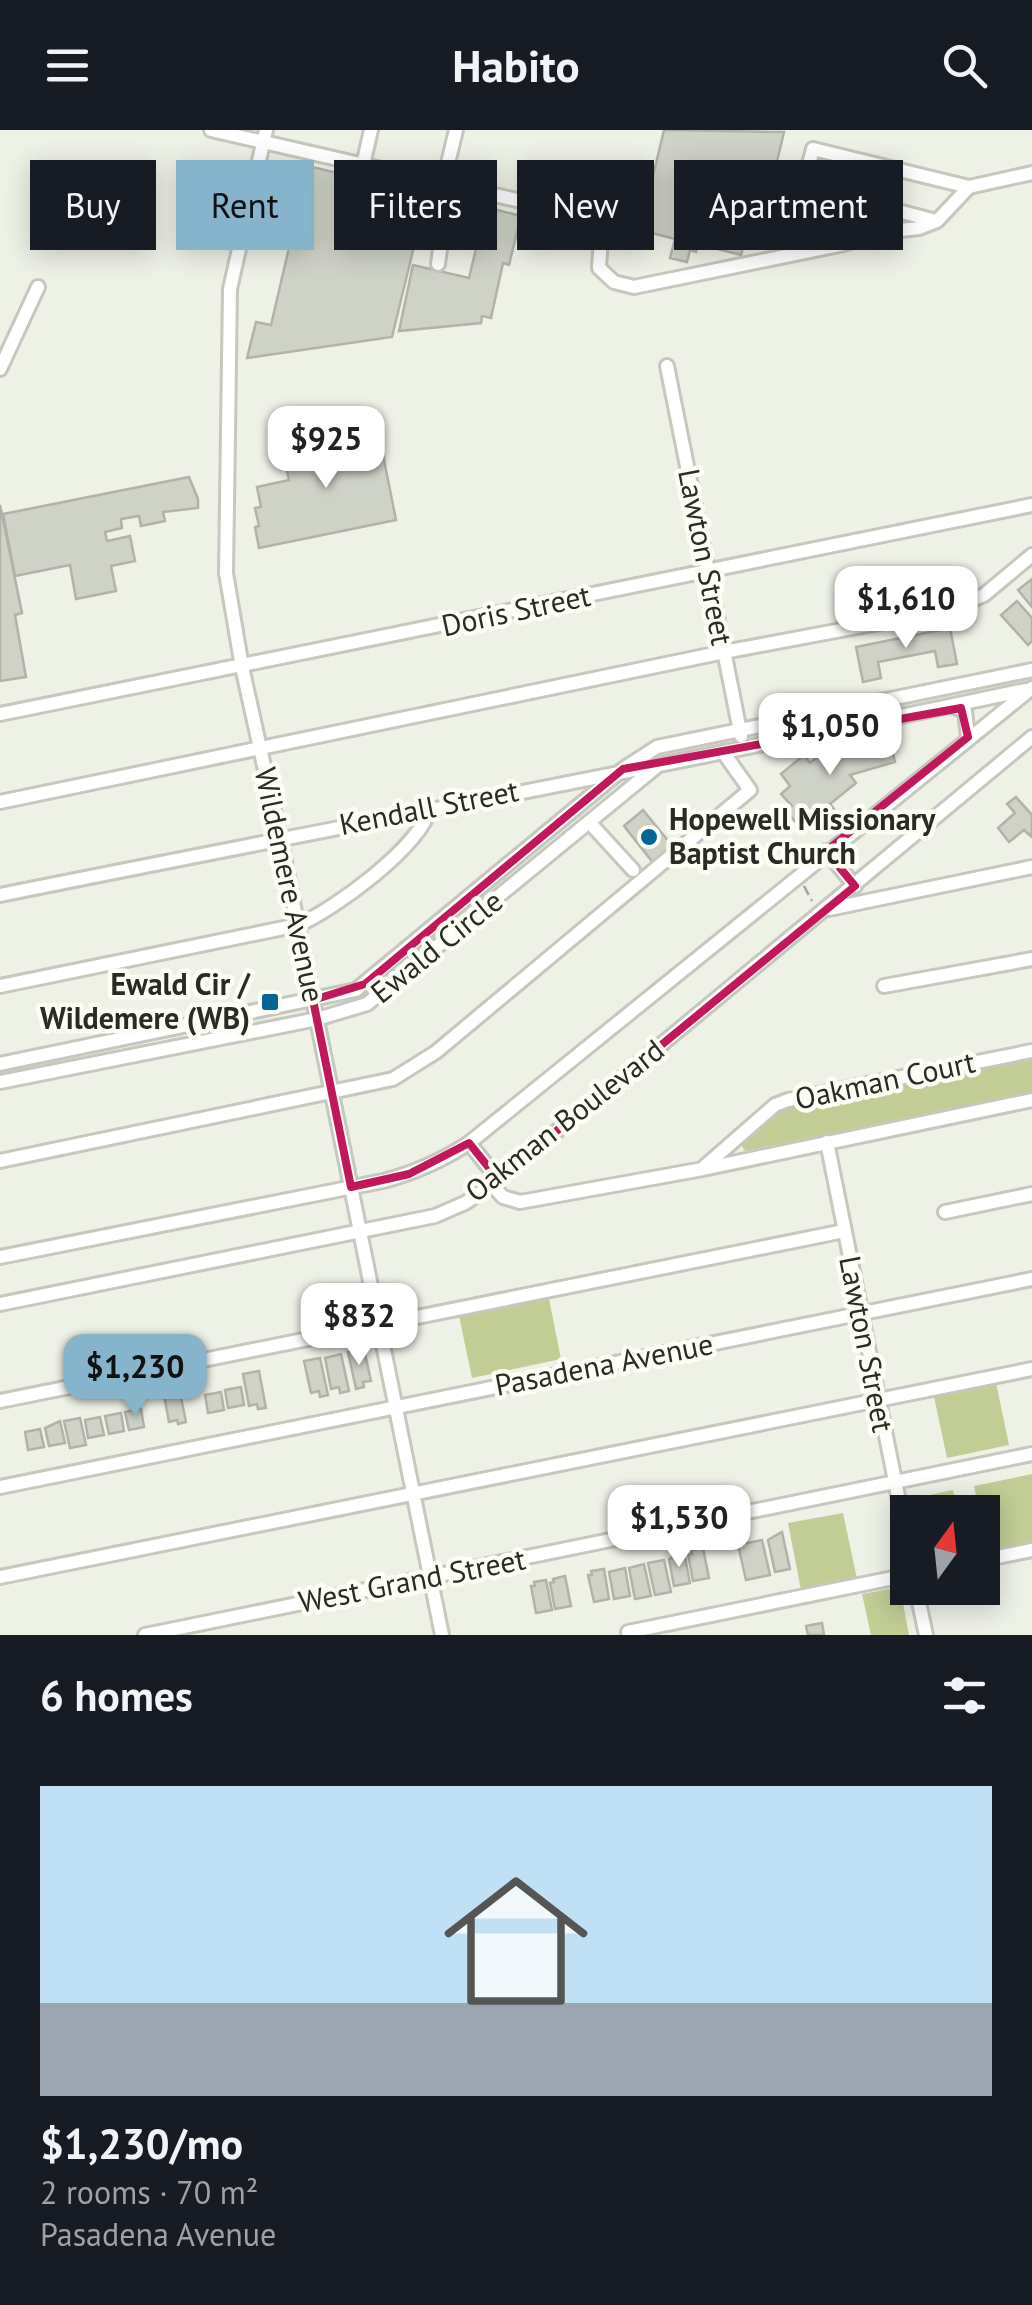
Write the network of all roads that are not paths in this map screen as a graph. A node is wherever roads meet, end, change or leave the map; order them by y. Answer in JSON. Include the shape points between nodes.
{"nodes":[{"id":1,"x":211,"y":130,"type":"edge"},
{"id":2,"x":370,"y":130,"type":"edge"},
{"id":3,"x":456,"y":130,"type":"edge"},
{"id":4,"x":265,"y":136,"type":"edge"},
{"id":5,"x":346,"y":160,"type":"edge"},
{"id":6,"x":364,"y":160,"type":"edge"},
{"id":7,"x":450,"y":160,"type":"edge"},
{"id":8,"x":810,"y":160,"type":"edge"},
{"id":9,"x":857,"y":160,"type":"edge"},
{"id":10,"x":903,"y":172,"type":"edge"},
{"id":11,"x":1032,"y":173,"type":"edge"},
{"id":12,"x":969,"y":188,"type":"junction"},
{"id":13,"x":903,"y":213,"type":"edge"},
{"id":14,"x":938,"y":222,"type":"junction"},
{"id":15,"x":903,"y":230,"type":"edge"},
{"id":16,"x":439,"y":250,"type":"edge"},
{"id":17,"x":601,"y":250,"type":"edge"},
{"id":18,"x":815,"y":250,"type":"edge"},
{"id":19,"x":438,"y":264,"type":"dead end"},
{"id":20,"x":38,"y":287,"type":"dead end"},
{"id":21,"x":667,"y":366,"type":"dead end"},
{"id":22,"x":0,"y":369,"type":"edge"},
{"id":23,"x":1032,"y":505,"type":"edge"},
{"id":24,"x":1032,"y":555,"type":"edge"},
{"id":25,"x":707,"y":572,"type":"junction"},
{"id":26,"x":724,"y":652,"type":"junction"},
{"id":27,"x":242,"y":667,"type":"junction"},
{"id":28,"x":1032,"y":670,"type":"edge"},
{"id":29,"x":1032,"y":688,"type":"edge"},
{"id":30,"x":950,"y":706,"type":"junction"},
{"id":31,"x":0,"y":714,"type":"edge"},
{"id":32,"x":740,"y":730,"type":"junction"},
{"id":33,"x":1032,"y":736,"type":"edge"},
{"id":34,"x":968,"y":737,"type":"junction"},
{"id":35,"x":744,"y":748,"type":"junction"},
{"id":36,"x":260,"y":750,"type":"junction"},
{"id":37,"x":724,"y":752,"type":"junction"},
{"id":38,"x":658,"y":765,"type":"junction"},
{"id":39,"x":624,"y":769,"type":"junction"},
{"id":40,"x":0,"y":802,"type":"edge"},
{"id":41,"x":430,"y":808,"type":"junction"},
{"id":42,"x":589,"y":822,"type":"junction"},
{"id":43,"x":280,"y":838,"type":"junction"},
{"id":44,"x":826,"y":851,"type":"junction"},
{"id":45,"x":1032,"y":867,"type":"edge"},
{"id":46,"x":633,"y":870,"type":"dead end"},
{"id":47,"x":854,"y":886,"type":"junction"},
{"id":48,"x":0,"y":894,"type":"edge"},
{"id":49,"x":820,"y":908,"type":"junction"},
{"id":50,"x":298,"y":926,"type":"junction"},
{"id":51,"x":1032,"y":959,"type":"edge"},
{"id":52,"x":0,"y":986,"type":"edge"},
{"id":53,"x":884,"y":986,"type":"dead end"},
{"id":54,"x":313,"y":1000,"type":"junction"},
{"id":55,"x":316,"y":1018,"type":"junction"},
{"id":56,"x":1032,"y":1050,"type":"edge"},
{"id":57,"x":0,"y":1064,"type":"edge"},
{"id":58,"x":0,"y":1082,"type":"edge"},
{"id":59,"x":332,"y":1093,"type":"junction"},
{"id":60,"x":1032,"y":1100,"type":"edge"},
{"id":61,"x":827,"y":1142,"type":"junction"},
{"id":62,"x":468,"y":1143,"type":"junction"},
{"id":63,"x":0,"y":1161,"type":"edge"},
{"id":64,"x":702,"y":1169,"type":"junction"},
{"id":65,"x":495,"y":1182,"type":"junction"},
{"id":66,"x":351,"y":1186,"type":"junction"},
{"id":67,"x":1032,"y":1194,"type":"edge"},
{"id":68,"x":946,"y":1212,"type":"dead end"},
{"id":69,"x":844,"y":1231,"type":"junction"},
{"id":70,"x":360,"y":1232,"type":"junction"},
{"id":71,"x":0,"y":1257,"type":"edge"},
{"id":72,"x":1032,"y":1279,"type":"edge"},
{"id":73,"x":0,"y":1304,"type":"edge"},
{"id":74,"x":859,"y":1314,"type":"junction"},
{"id":75,"x":379,"y":1325,"type":"junction"},
{"id":76,"x":1032,"y":1369,"type":"edge"},
{"id":77,"x":877,"y":1399,"type":"junction"},
{"id":78,"x":0,"y":1401,"type":"edge"},
{"id":79,"x":396,"y":1406,"type":"junction"},
{"id":80,"x":1032,"y":1454,"type":"edge"},
{"id":81,"x":894,"y":1482,"type":"junction"},
{"id":82,"x":0,"y":1487,"type":"edge"},
{"id":83,"x":413,"y":1493,"type":"junction"},
{"id":84,"x":897,"y":1495,"type":"edge"},
{"id":85,"x":1032,"y":1550,"type":"edge"},
{"id":86,"x":1000,"y":1556,"type":"edge"},
{"id":87,"x":0,"y":1576,"type":"edge"},
{"id":88,"x":430,"y":1578,"type":"junction"},
{"id":89,"x":890,"y":1579,"type":"edge"},
{"id":90,"x":920,"y":1605,"type":"edge"},
{"id":91,"x":628,"y":1632,"type":"dead end"},
{"id":92,"x":145,"y":1635,"type":"edge"},
{"id":93,"x":442,"y":1635,"type":"edge"},
{"id":94,"x":926,"y":1635,"type":"edge"}],
"edges":[{"from":1,"to":4,"type":"street"},
{"from":2,"to":6,"type":"street"},
{"from":3,"to":7,"type":"street"},
{"from":4,"to":5,"type":"street"},
{"from":4,"to":27,"type":"street","name":"Wildemere Avenue","via":[[230,290],[225,556]]},
{"from":8,"to":9,"type":"street","via":[[813,149]]},
{"from":10,"to":12,"type":"street"},
{"from":11,"to":12,"type":"street"},
{"from":12,"to":14,"type":"street"},
{"from":13,"to":14,"type":"street"},
{"from":14,"to":15,"type":"street"},
{"from":16,"to":19,"type":"street"},
{"from":17,"to":18,"type":"street","via":[[600,268],[614,282],[634,287]]},
{"from":20,"to":22,"type":"street"},
{"from":21,"to":25,"type":"street","name":"Lawton Street"},
{"from":23,"to":25,"type":"street","name":"Doris Street"},
{"from":24,"to":26,"type":"street","via":[[984,595],[948,610]]},
{"from":25,"to":26,"type":"street","name":"Lawton Street"},
{"from":25,"to":27,"type":"street","name":"Doris Street"},
{"from":26,"to":32,"type":"street","name":"Lawton Street"},
{"from":26,"to":36,"type":"street"},
{"from":27,"to":31,"type":"street","name":"Doris Street"},
{"from":27,"to":36,"type":"street","name":"Wildemere Avenue"},
{"from":28,"to":32,"type":"street","name":"Kendall Street"},
{"from":29,"to":30,"type":"street","name":"Kendall Street"},
{"from":29,"to":34,"type":"street","name":"Oakman Boulevard"},
{"from":30,"to":34,"type":"street","via":[[965,711]]},
{"from":30,"to":35,"type":"street","name":"Kendall Street"},
{"from":32,"to":35,"type":"street","name":"Lawton Street"},
{"from":32,"to":39,"type":"street","name":"Kendall Street","via":[[657,746]]},
{"from":33,"to":47,"type":"street","name":"Oakman Boulevard"},
{"from":34,"to":44,"type":"street","name":"Oakman Boulevard"},
{"from":35,"to":37,"type":"street","name":"Kendall Street"},
{"from":36,"to":40,"type":"street"},
{"from":36,"to":43,"type":"street","name":"Wildemere Avenue"},
{"from":37,"to":38,"type":"street","name":"Kendall Street"},
{"from":37,"to":59,"type":"street","via":[[750,790],[436,1052],[393,1079]]},
{"from":38,"to":39,"type":"street","name":"Kendall Street"},
{"from":38,"to":42,"type":"street","name":"Ewald Circle"},
{"from":39,"to":41,"type":"street","name":"Kendall Street"},
{"from":39,"to":54,"type":"street","name":"Ewald Circle","via":[[366,984]]},
{"from":41,"to":43,"type":"street","name":"Kendall Street"},
{"from":41,"to":50,"type":"street","via":[[413,841],[321,916]]},
{"from":42,"to":46,"type":"street"},
{"from":42,"to":55,"type":"street","name":"Ewald Circle","via":[[376,999]]},
{"from":43,"to":48,"type":"street","name":"Kendall Street"},
{"from":43,"to":50,"type":"street","name":"Wildemere Avenue"},
{"from":44,"to":47,"type":"street"},
{"from":44,"to":62,"type":"street","name":"Oakman Boulevard"},
{"from":45,"to":49,"type":"street"},
{"from":47,"to":49,"type":"street","name":"Oakman Boulevard"},
{"from":49,"to":65,"type":"street","name":"Oakman Boulevard"},
{"from":50,"to":52,"type":"street"},
{"from":50,"to":54,"type":"street","name":"Wildemere Avenue"},
{"from":51,"to":53,"type":"street"},
{"from":54,"to":55,"type":"street","name":"Wildemere Avenue"},
{"from":54,"to":57,"type":"street","name":"Ewald Circle"},
{"from":55,"to":58,"type":"street","name":"Ewald Circle"},
{"from":55,"to":59,"type":"street","name":"Wildemere Avenue"},
{"from":56,"to":64,"type":"street","name":"Oakman Court","via":[[788,1100]]},
{"from":59,"to":63,"type":"street"},
{"from":59,"to":66,"type":"street","name":"Wildemere Avenue"},
{"from":60,"to":61,"type":"street","name":"Oakman Court"},
{"from":61,"to":64,"type":"street","name":"Oakman Court"},
{"from":61,"to":69,"type":"street","name":"Lawton Street"},
{"from":62,"to":65,"type":"street"},
{"from":62,"to":66,"type":"street","name":"Oakman Boulevard","via":[[409,1174]]},
{"from":64,"to":65,"type":"street","name":"Oakman Court","via":[[520,1202],[503,1197]]},
{"from":65,"to":70,"type":"street","name":"Oakman Boulevard","via":[[435,1216]]},
{"from":66,"to":70,"type":"street","name":"Wildemere Avenue"},
{"from":66,"to":71,"type":"street","name":"Oakman Boulevard"},
{"from":67,"to":68,"type":"street"},
{"from":69,"to":74,"type":"street","name":"Lawton Street"},
{"from":69,"to":75,"type":"street"},
{"from":70,"to":73,"type":"street","name":"Oakman Boulevard"},
{"from":70,"to":75,"type":"street","name":"Wildemere Avenue"},
{"from":72,"to":74,"type":"street","name":"Pasadena Avenue"},
{"from":74,"to":77,"type":"street","name":"Lawton Street"},
{"from":74,"to":79,"type":"street","name":"Pasadena Avenue"},
{"from":75,"to":78,"type":"street"},
{"from":75,"to":79,"type":"street","name":"Wildemere Avenue"},
{"from":76,"to":77,"type":"street"},
{"from":77,"to":81,"type":"street","name":"Lawton Street"},
{"from":77,"to":83,"type":"street"},
{"from":79,"to":82,"type":"street","name":"Pasadena Avenue"},
{"from":79,"to":83,"type":"street","name":"Wildemere Avenue"},
{"from":80,"to":81,"type":"street","name":"West Grand Street"},
{"from":81,"to":84,"type":"street","name":"Lawton Street"},
{"from":81,"to":88,"type":"street","name":"West Grand Street"},
{"from":83,"to":87,"type":"street"},
{"from":83,"to":88,"type":"street","name":"Wildemere Avenue"},
{"from":85,"to":86,"type":"street"},
{"from":88,"to":92,"type":"street","name":"West Grand Street"},
{"from":88,"to":93,"type":"street","name":"Wildemere Avenue"},
{"from":89,"to":91,"type":"street"},
{"from":90,"to":94,"type":"street"}]}
